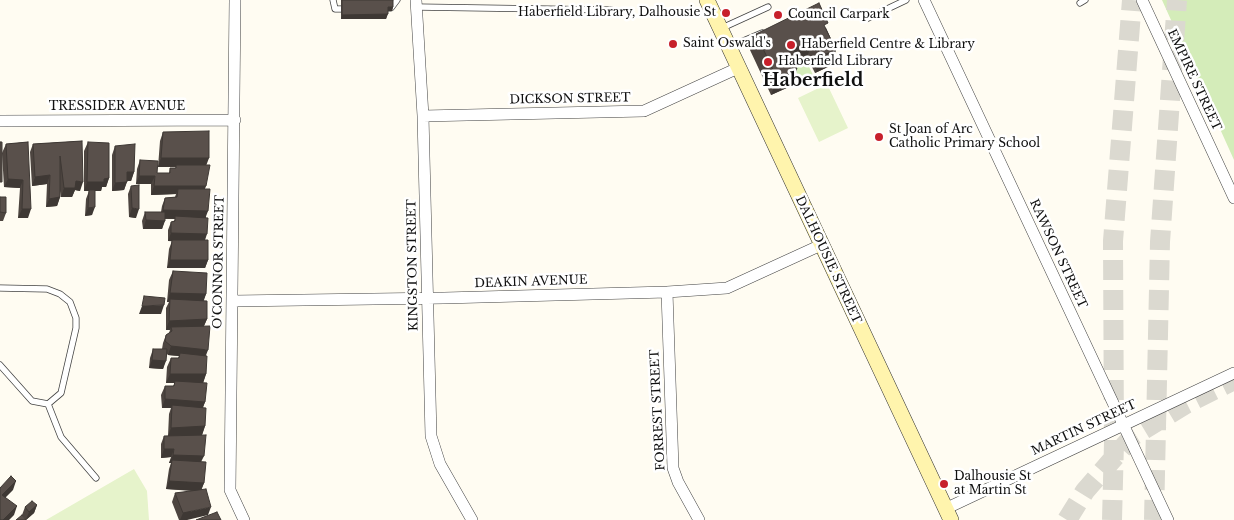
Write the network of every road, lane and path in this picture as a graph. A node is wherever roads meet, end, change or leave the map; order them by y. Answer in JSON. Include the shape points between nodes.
{"nodes":[{"id":1,"x":235,"y":0,"type":"edge"},
{"id":2,"x":333,"y":0,"type":"edge"},
{"id":3,"x":397,"y":0,"type":"edge"},
{"id":4,"x":707,"y":0,"type":"edge"},
{"id":5,"x":906,"y":0,"type":"edge"},
{"id":6,"x":924,"y":0,"type":"edge"},
{"id":7,"x":1142,"y":0,"type":"edge"},
{"id":8,"x":416,"y":4,"type":"edge"},
{"id":9,"x":768,"y":7,"type":"dead end"},
{"id":10,"x":383,"y":8,"type":"edge"},
{"id":11,"x":358,"y":9,"type":"edge"},
{"id":12,"x":611,"y":10,"type":"dead end"},
{"id":13,"x":866,"y":19,"type":"dead end"},
{"id":14,"x":721,"y":29,"type":"junction"},
{"id":15,"x":769,"y":29,"type":"edge"},
{"id":16,"x":729,"y":47,"type":"junction"},
{"id":17,"x":738,"y":68,"type":"junction"},
{"id":18,"x":423,"y":116,"type":"junction"},
{"id":19,"x":235,"y":120,"type":"junction"},
{"id":20,"x":0,"y":121,"type":"edge"},
{"id":21,"x":1234,"y":198,"type":"edge"},
{"id":22,"x":821,"y":244,"type":"junction"},
{"id":23,"x":0,"y":288,"type":"edge"},
{"id":24,"x":667,"y":292,"type":"junction"},
{"id":25,"x":427,"y":299,"type":"junction"},
{"id":26,"x":233,"y":301,"type":"junction"},
{"id":27,"x":0,"y":365,"type":"edge"},
{"id":28,"x":5,"y":372,"type":"junction"},
{"id":29,"x":1234,"y":374,"type":"edge"},
{"id":30,"x":0,"y":376,"type":"edge"},
{"id":31,"x":48,"y":404,"type":"junction"},
{"id":32,"x":1123,"y":425,"type":"junction"},
{"id":33,"x":96,"y":478,"type":"dead end"},
{"id":34,"x":948,"y":514,"type":"edge"},
{"id":35,"x":244,"y":520,"type":"edge"},
{"id":36,"x":472,"y":520,"type":"edge"},
{"id":37,"x":699,"y":520,"type":"edge"},
{"id":38,"x":1168,"y":520,"type":"edge"}],
"edges":[{"from":1,"to":19,"type":"street","name":"O'CONNOR STREET"},
{"from":2,"to":11,"type":"lane","via":[[336,9]]},
{"from":3,"to":10,"type":"lane","via":[[392,8]]},
{"from":4,"to":14,"type":"street","name":"DALHOUSIE STREET"},
{"from":5,"to":13,"type":"lane"},
{"from":6,"to":32,"type":"street","name":"RAWSON STREET"},
{"from":7,"to":21,"type":"street","name":"EMPIRE STREET"},
{"from":8,"to":12,"type":"lane"},
{"from":8,"to":18,"type":"street","name":"KINGSTON STREET"},
{"from":9,"to":14,"type":"lane"},
{"from":14,"to":16,"type":"street","name":"DALHOUSIE STREET"},
{"from":15,"to":16,"type":"lane"},
{"from":16,"to":17,"type":"street","name":"DALHOUSIE STREET"},
{"from":17,"to":18,"type":"street","name":"DICKSON STREET","via":[[644,111]]},
{"from":17,"to":22,"type":"street","name":"DALHOUSIE STREET"},
{"from":18,"to":25,"type":"street","name":"KINGSTON STREET"},
{"from":19,"to":20,"type":"street","name":"TRESSIDER AVENUE"},
{"from":19,"to":26,"type":"street","name":"O'CONNOR STREET"},
{"from":22,"to":24,"type":"street","name":"DEAKIN AVENUE","via":[[727,288]]},
{"from":22,"to":34,"type":"street","name":"DALHOUSIE STREET"},
{"from":23,"to":31,"type":"lane","via":[[47,289],[70,302],[76,328],[61,393]]},
{"from":24,"to":25,"type":"street","name":"DEAKIN AVENUE"},
{"from":24,"to":37,"type":"street","name":"FORREST STREET","via":[[673,468]]},
{"from":25,"to":26,"type":"street","name":"DEAKIN AVENUE"},
{"from":25,"to":36,"type":"street","name":"KINGSTON STREET","via":[[431,436],[440,464]]},
{"from":26,"to":35,"type":"street","name":"O'CONNOR STREET","via":[[230,490]]},
{"from":27,"to":28,"type":"lane"},
{"from":28,"to":30,"type":"lane"},
{"from":28,"to":31,"type":"lane","via":[[32,400]]},
{"from":29,"to":32,"type":"street","name":"MARTIN STREET"},
{"from":31,"to":33,"type":"lane","via":[[61,437]]},
{"from":32,"to":34,"type":"street","name":"MARTIN STREET"},
{"from":32,"to":38,"type":"street","name":"RAWSON STREET"}]}
